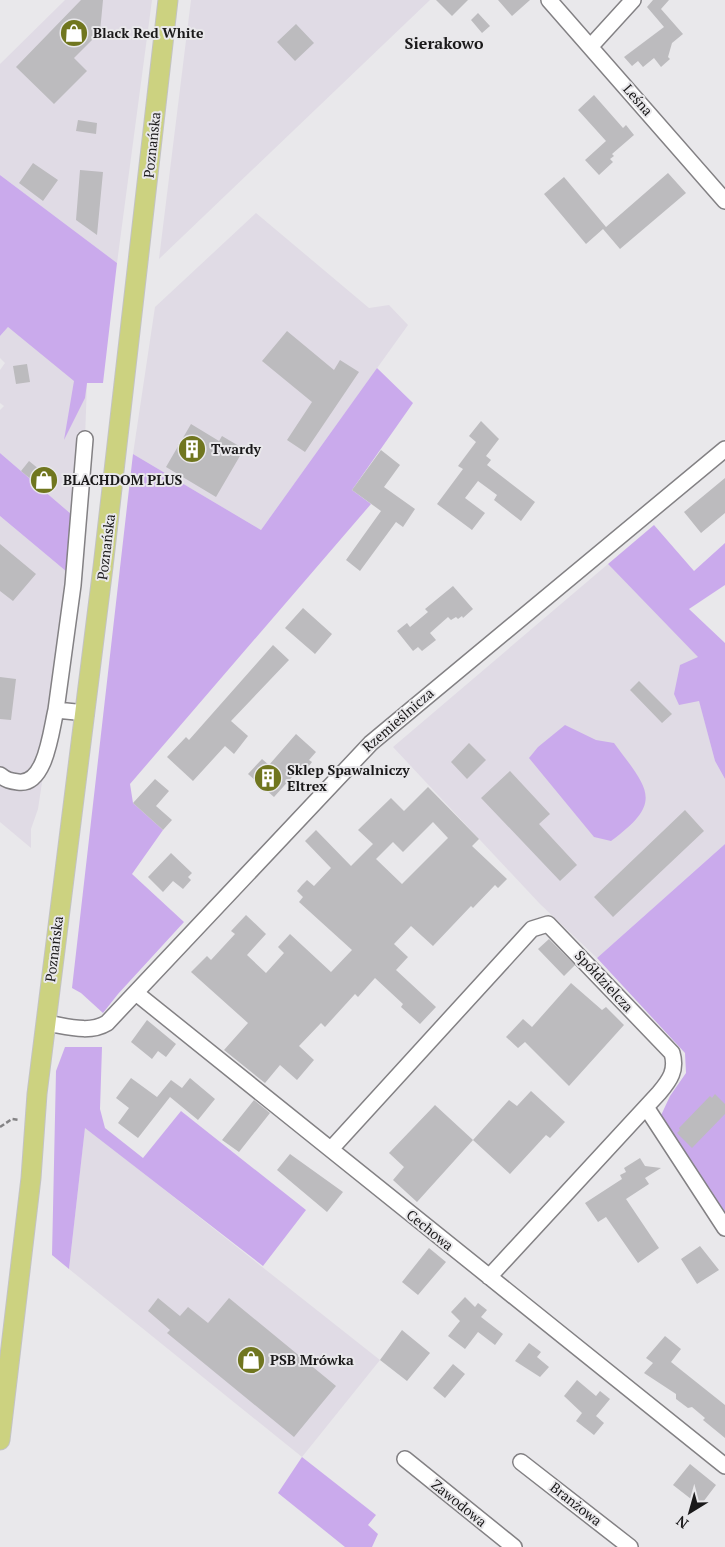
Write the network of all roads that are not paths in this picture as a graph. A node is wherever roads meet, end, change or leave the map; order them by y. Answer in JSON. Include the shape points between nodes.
{"nodes":[{"id":1,"x":168,"y":0,"type":"edge"},
{"id":2,"x":549,"y":0,"type":"edge"},
{"id":3,"x":633,"y":0,"type":"edge"},
{"id":4,"x":591,"y":46,"type":"junction"},
{"id":5,"x":725,"y":201,"type":"edge"},
{"id":6,"x":85,"y":439,"type":"dead end"},
{"id":7,"x":725,"y":449,"type":"edge"},
{"id":8,"x":56,"y":710,"type":"junction"},
{"id":9,"x":86,"y":714,"type":"junction"},
{"id":10,"x":0,"y":776,"type":"edge"},
{"id":11,"x":136,"y":993,"type":"junction"},
{"id":12,"x":46,"y":1023,"type":"junction"},
{"id":13,"x":646,"y":1107,"type":"junction"},
{"id":14,"x":331,"y":1149,"type":"junction"},
{"id":15,"x":725,"y":1228,"type":"edge"},
{"id":16,"x":489,"y":1278,"type":"junction"},
{"id":17,"x":0,"y":1440,"type":"edge"},
{"id":18,"x":405,"y":1459,"type":"dead end"},
{"id":19,"x":522,"y":1462,"type":"dead end"},
{"id":20,"x":725,"y":1466,"type":"edge"},
{"id":21,"x":514,"y":1547,"type":"edge"},
{"id":22,"x":630,"y":1547,"type":"edge"}],
"edges":[{"from":1,"to":9,"type":"main road","name":"Poznańska"},
{"from":2,"to":4,"type":"street","name":"Leśna"},
{"from":3,"to":4,"type":"street"},
{"from":4,"to":5,"type":"street","name":"Leśna"},
{"from":6,"to":8,"type":"street","via":[[73,585]]},
{"from":7,"to":11,"type":"street","name":"Rzemieślnicza","via":[[371,742]]},
{"from":8,"to":9,"type":"street"},
{"from":8,"to":10,"type":"street","via":[[37,776],[25,783],[5,780]]},
{"from":9,"to":12,"type":"main road","name":"Poznańska"},
{"from":11,"to":12,"type":"street","name":"Rzemieślnicza","via":[[97,1029]]},
{"from":11,"to":14,"type":"street","name":"Cechowa"},
{"from":12,"to":17,"type":"main road","name":"Poznańska"},
{"from":13,"to":14,"type":"street","name":"Spółdzielcza","via":[[672,1077],[675,1063],[672,1053],[548,924],[532,929]]},
{"from":13,"to":15,"type":"street"},
{"from":13,"to":16,"type":"street","name":"Spółdzielcza"},
{"from":14,"to":16,"type":"street","name":"Cechowa"},
{"from":16,"to":20,"type":"street","name":"Cechowa"},
{"from":18,"to":21,"type":"street","name":"Zawodowa"},
{"from":19,"to":22,"type":"street","name":"Branżowa"}]}
